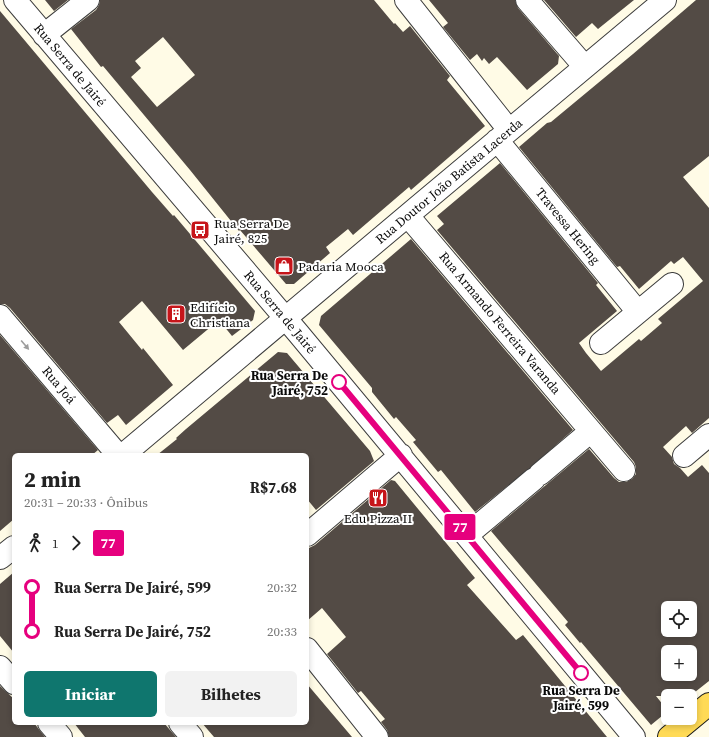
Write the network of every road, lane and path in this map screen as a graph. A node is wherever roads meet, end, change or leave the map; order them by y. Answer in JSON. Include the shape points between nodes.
{"nodes":[{"id":1,"x":15,"y":0,"type":"edge"},
{"id":2,"x":88,"y":0,"type":"edge"},
{"id":3,"x":406,"y":0,"type":"edge"},
{"id":4,"x":526,"y":0,"type":"edge"},
{"id":5,"x":665,"y":0,"type":"edge"},
{"id":6,"x":44,"y":34,"type":"junction"},
{"id":7,"x":585,"y":67,"type":"junction"},
{"id":8,"x":503,"y":135,"type":"junction"},
{"id":9,"x":408,"y":216,"type":"junction"},
{"id":10,"x":672,"y":284,"type":"dead end"},
{"id":11,"x":638,"y":312,"type":"junction"},
{"id":12,"x":0,"y":316,"type":"edge"},
{"id":13,"x":286,"y":318,"type":"junction"},
{"id":14,"x":601,"y":343,"type":"dead end"},
{"id":15,"x":591,"y":431,"type":"junction"},
{"id":16,"x":709,"y":435,"type":"edge"},
{"id":17,"x":116,"y":453,"type":"edge"},
{"id":18,"x":125,"y":453,"type":"edge"},
{"id":19,"x":401,"y":455,"type":"junction"},
{"id":20,"x":684,"y":456,"type":"dead end"},
{"id":21,"x":624,"y":470,"type":"dead end"},
{"id":22,"x":309,"y":534,"type":"edge"},
{"id":23,"x":467,"y":535,"type":"junction"},
{"id":24,"x":12,"y":549,"type":"edge"},
{"id":25,"x":0,"y":558,"type":"edge"},
{"id":26,"x":309,"y":652,"type":"edge"},
{"id":27,"x":0,"y":667,"type":"edge"},
{"id":28,"x":12,"y":681,"type":"edge"},
{"id":29,"x":709,"y":704,"type":"edge"},
{"id":30,"x":51,"y":725,"type":"edge"},
{"id":31,"x":182,"y":725,"type":"edge"},
{"id":32,"x":61,"y":737,"type":"edge"},
{"id":33,"x":192,"y":737,"type":"edge"},
{"id":34,"x":377,"y":737,"type":"edge"},
{"id":35,"x":634,"y":737,"type":"edge"},
{"id":36,"x":669,"y":737,"type":"edge"}],
"edges":[{"from":1,"to":6,"type":"street","name":"Rua Serra de Jairé"},
{"from":2,"to":6,"type":"street"},
{"from":3,"to":8,"type":"street","name":"Travessa Hering"},
{"from":4,"to":7,"type":"street"},
{"from":5,"to":7,"type":"street","name":"Rua Doutor João Batista Lacerda"},
{"from":6,"to":13,"type":"street","name":"Rua Serra de Jairé"},
{"from":7,"to":8,"type":"street","name":"Rua Doutor João Batista Lacerda"},
{"from":8,"to":9,"type":"street","name":"Rua Doutor João Batista Lacerda"},
{"from":8,"to":11,"type":"street","name":"Travessa Hering"},
{"from":9,"to":13,"type":"street","name":"Rua Doutor João Batista Lacerda"},
{"from":9,"to":15,"type":"street","name":"Rua Armando Ferreira Varanda"},
{"from":10,"to":11,"type":"street"},
{"from":11,"to":14,"type":"street"},
{"from":12,"to":17,"type":"street","name":"Rua Joá","one_way":true},
{"from":13,"to":18,"type":"street","name":"Rua Doutor João Batista Lacerda"},
{"from":13,"to":19,"type":"street","name":"Rua Serra de Jairé"},
{"from":15,"to":21,"type":"street","name":"Rua Armando Ferreira Varanda"},
{"from":15,"to":23,"type":"street"},
{"from":16,"to":20,"type":"street"},
{"from":19,"to":22,"type":"street"},
{"from":19,"to":23,"type":"street","name":"Rua Serra de Jairé"},
{"from":23,"to":35,"type":"street","name":"Rua Serra de Jairé"},
{"from":24,"to":25,"type":"street"},
{"from":26,"to":34,"type":"street"},
{"from":27,"to":28,"type":"street"},
{"from":29,"to":36,"type":"main road"},
{"from":30,"to":32,"type":"street"},
{"from":31,"to":33,"type":"street"}]}
